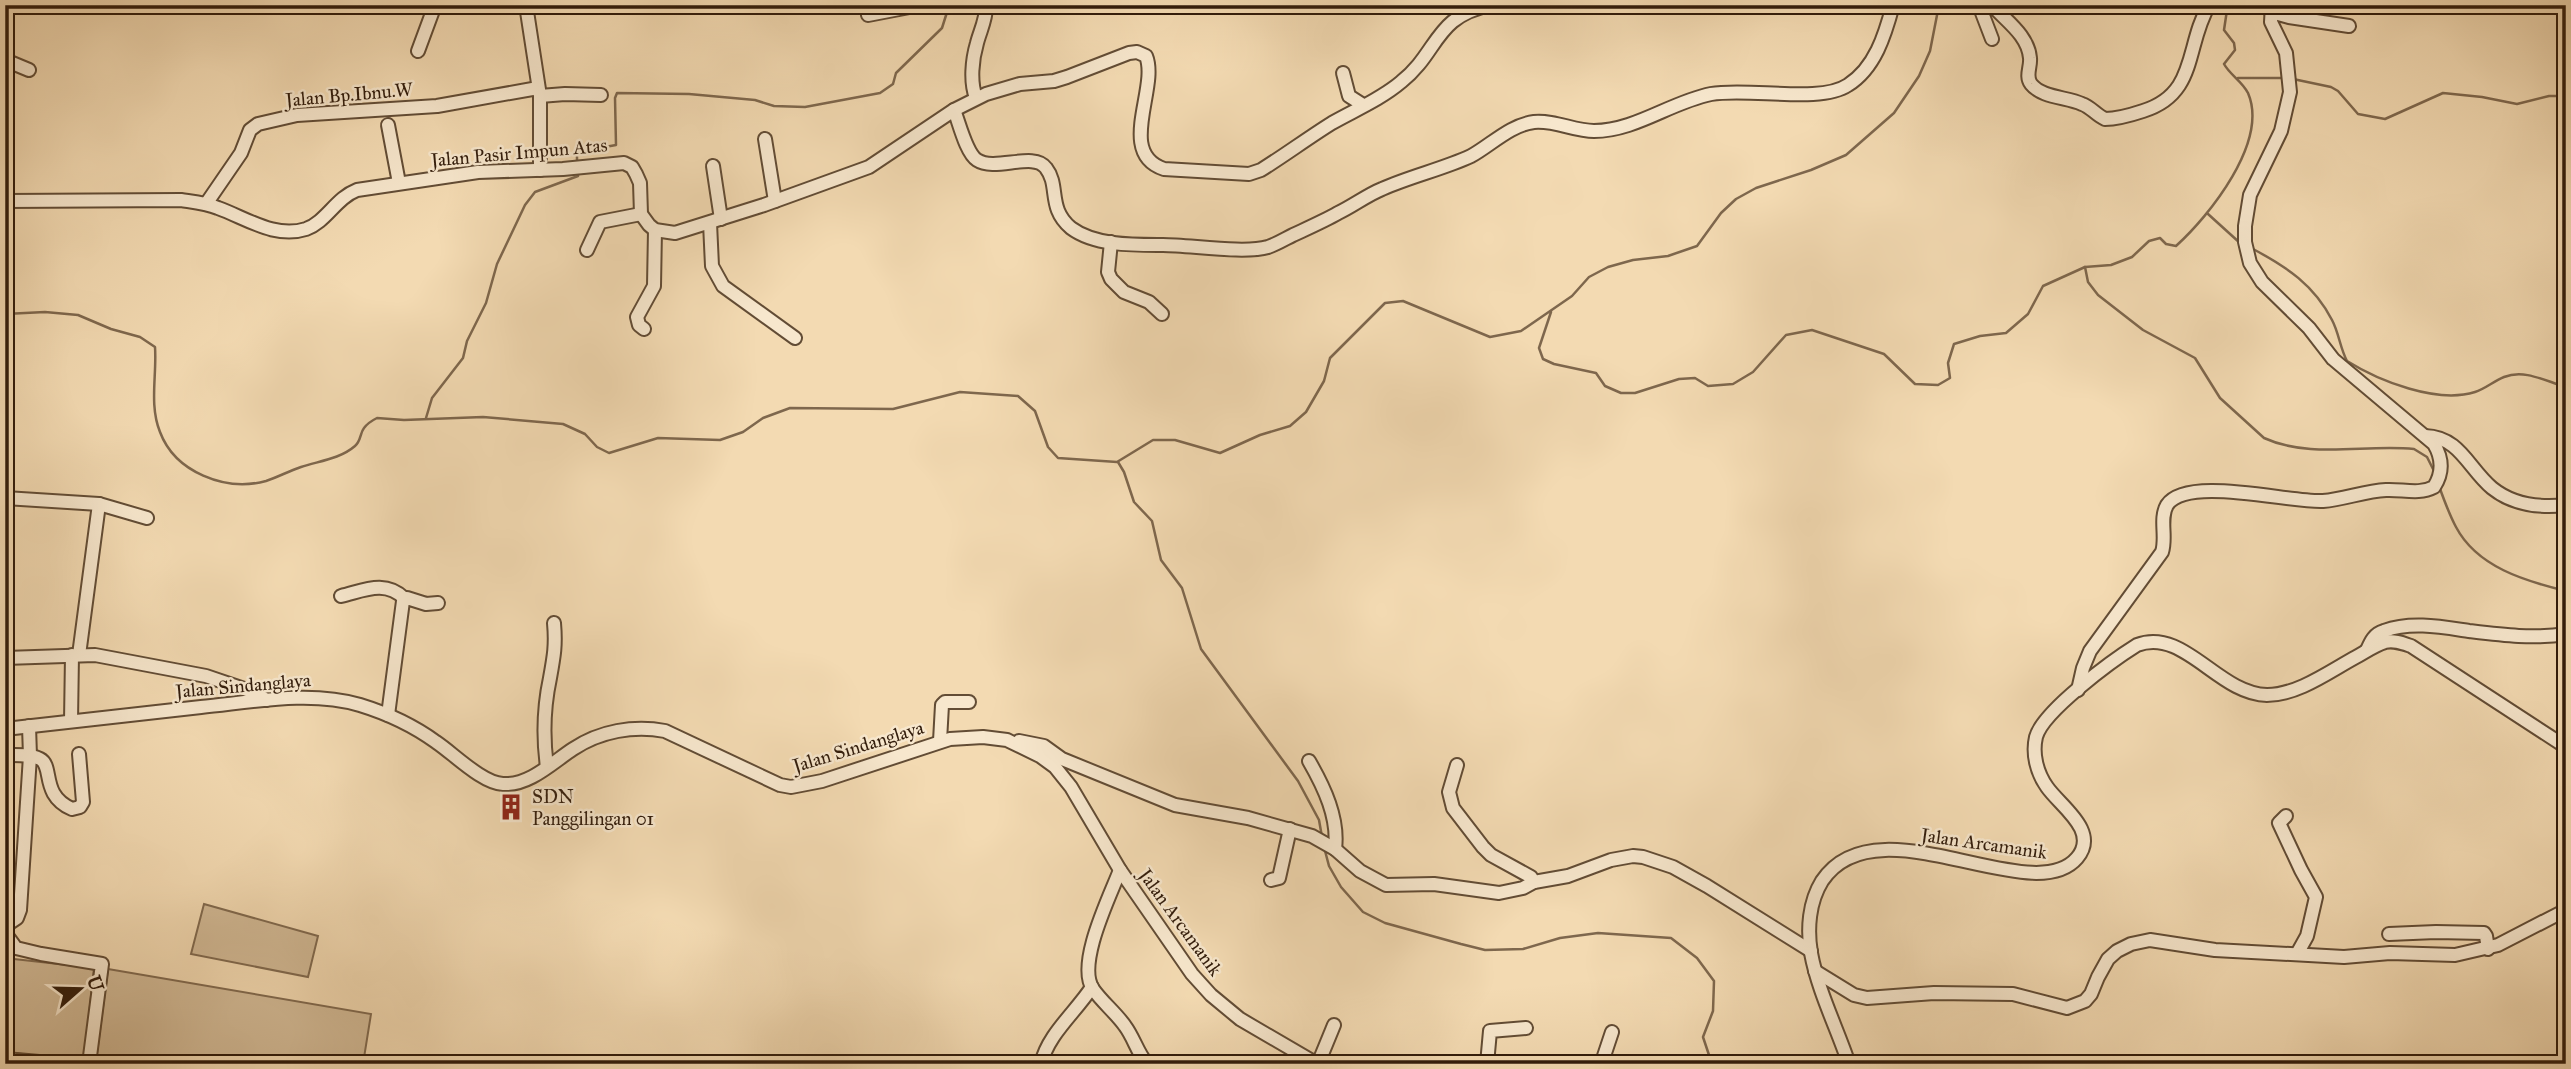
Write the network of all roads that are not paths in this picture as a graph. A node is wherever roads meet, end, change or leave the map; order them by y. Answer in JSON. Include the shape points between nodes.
{"nodes":[{"id":1,"x":435,"y":5,"type":"edge"},
{"id":2,"x":526,"y":5,"type":"edge"},
{"id":3,"x":920,"y":5,"type":"edge"},
{"id":4,"x":986,"y":5,"type":"edge"},
{"id":5,"x":1491,"y":5,"type":"edge"},
{"id":6,"x":1893,"y":5,"type":"edge"},
{"id":7,"x":1979,"y":5,"type":"edge"},
{"id":8,"x":1992,"y":5,"type":"edge"},
{"id":9,"x":2209,"y":5,"type":"edge"},
{"id":10,"x":2271,"y":9,"type":"edge"},
{"id":11,"x":868,"y":15,"type":"dead end"},
{"id":12,"x":2349,"y":26,"type":"dead end"},
{"id":13,"x":1992,"y":39,"type":"dead end"},
{"id":14,"x":418,"y":51,"type":"dead end"},
{"id":15,"x":5,"y":61,"type":"edge"},
{"id":16,"x":29,"y":70,"type":"dead end"},
{"id":17,"x":1343,"y":73,"type":"dead end"},
{"id":18,"x":539,"y":92,"type":"junction"},
{"id":19,"x":601,"y":95,"type":"dead end"},
{"id":20,"x":976,"y":98,"type":"junction"},
{"id":21,"x":1363,"y":105,"type":"junction"},
{"id":22,"x":954,"y":110,"type":"junction"},
{"id":23,"x":388,"y":125,"type":"dead end"},
{"id":24,"x":765,"y":139,"type":"dead end"},
{"id":25,"x":713,"y":166,"type":"dead end"},
{"id":26,"x":540,"y":170,"type":"junction"},
{"id":27,"x":399,"y":183,"type":"junction"},
{"id":28,"x":5,"y":201,"type":"edge"},
{"id":29,"x":775,"y":201,"type":"junction"},
{"id":30,"x":206,"y":204,"type":"junction"},
{"id":31,"x":641,"y":214,"type":"junction"},
{"id":32,"x":716,"y":221,"type":"junction"},
{"id":33,"x":655,"y":230,"type":"junction"},
{"id":34,"x":1111,"y":242,"type":"junction"},
{"id":35,"x":587,"y":250,"type":"dead end"},
{"id":36,"x":1162,"y":314,"type":"dead end"},
{"id":37,"x":644,"y":329,"type":"dead end"},
{"id":38,"x":795,"y":338,"type":"dead end"},
{"id":39,"x":2425,"y":436,"type":"junction"},
{"id":40,"x":5,"y":498,"type":"edge"},
{"id":41,"x":99,"y":503,"type":"junction"},
{"id":42,"x":2566,"y":505,"type":"edge"},
{"id":43,"x":147,"y":517,"type":"dead end"},
{"id":44,"x":341,"y":596,"type":"dead end"},
{"id":45,"x":405,"y":598,"type":"junction"},
{"id":46,"x":438,"y":603,"type":"dead end"},
{"id":47,"x":554,"y":623,"type":"dead end"},
{"id":48,"x":2566,"y":634,"type":"edge"},
{"id":49,"x":2367,"y":650,"type":"junction"},
{"id":50,"x":75,"y":655,"type":"junction"},
{"id":51,"x":5,"y":658,"type":"edge"},
{"id":52,"x":2078,"y":690,"type":"junction"},
{"id":53,"x":266,"y":700,"type":"junction"},
{"id":54,"x":970,"y":702,"type":"dead end"},
{"id":55,"x":388,"y":715,"type":"junction"},
{"id":56,"x":71,"y":721,"type":"junction"},
{"id":57,"x":29,"y":726,"type":"junction"},
{"id":58,"x":5,"y":729,"type":"edge"},
{"id":59,"x":1007,"y":740,"type":"junction"},
{"id":60,"x":940,"y":741,"type":"junction"},
{"id":61,"x":2566,"y":747,"type":"edge"},
{"id":62,"x":79,"y":754,"type":"dead end"},
{"id":63,"x":5,"y":755,"type":"edge"},
{"id":64,"x":30,"y":756,"type":"junction"},
{"id":65,"x":1309,"y":761,"type":"dead end"},
{"id":66,"x":1457,"y":765,"type":"dead end"},
{"id":67,"x":547,"y":767,"type":"junction"},
{"id":68,"x":2286,"y":816,"type":"dead end"},
{"id":69,"x":1290,"y":830,"type":"junction"},
{"id":70,"x":1335,"y":849,"type":"junction"},
{"id":71,"x":1120,"y":870,"type":"junction"},
{"id":72,"x":1271,"y":880,"type":"dead end"},
{"id":73,"x":1534,"y":882,"type":"junction"},
{"id":74,"x":2566,"y":910,"type":"edge"},
{"id":75,"x":5,"y":926,"type":"edge"},
{"id":76,"x":5,"y":933,"type":"edge"},
{"id":77,"x":2389,"y":934,"type":"dead end"},
{"id":78,"x":11,"y":948,"type":"edge"},
{"id":79,"x":2488,"y":949,"type":"junction"},
{"id":80,"x":1811,"y":951,"type":"junction"},
{"id":81,"x":2297,"y":954,"type":"junction"},
{"id":82,"x":1815,"y":971,"type":"junction"},
{"id":83,"x":1092,"y":987,"type":"junction"},
{"id":84,"x":1334,"y":1025,"type":"dead end"},
{"id":85,"x":1526,"y":1028,"type":"dead end"},
{"id":86,"x":1612,"y":1032,"type":"dead end"},
{"id":87,"x":5,"y":1059,"type":"edge"},
{"id":88,"x":29,"y":1062,"type":"edge"},
{"id":89,"x":62,"y":1064,"type":"edge"},
{"id":90,"x":89,"y":1064,"type":"edge"},
{"id":91,"x":1041,"y":1064,"type":"edge"},
{"id":92,"x":1147,"y":1064,"type":"edge"},
{"id":93,"x":1317,"y":1064,"type":"edge"},
{"id":94,"x":1488,"y":1064,"type":"edge"},
{"id":95,"x":1606,"y":1064,"type":"edge"},
{"id":96,"x":1849,"y":1064,"type":"edge"}],
"edges":[{"from":1,"to":14,"type":"street"},
{"from":2,"to":18,"type":"street"},
{"from":3,"to":11,"type":"street"},
{"from":4,"to":20,"type":"street","via":[[975,47],[972,87]]},
{"from":5,"to":21,"type":"street","via":[[1461,13],[1401,82]]},
{"from":6,"to":34,"type":"street","via":[[1869,67],[1833,93],[1711,94],[1623,126],[1594,131],[1534,122],[1470,156],[1379,190],[1267,248]]},
{"from":7,"to":13,"type":"street"},
{"from":8,"to":9,"type":"street","via":[[2025,44],[2032,86],[2082,104],[2105,119],[2140,112],[2170,99],[2181,85]]},
{"from":10,"to":12,"type":"street","via":[[2289,17]]},
{"from":10,"to":39,"type":"street","via":[[2274,31],[2286,53],[2290,92],[2281,131],[2250,195],[2245,226],[2250,263],[2333,359]]},
{"from":15,"to":16,"type":"street"},
{"from":17,"to":21,"type":"street","via":[[1349,96]]},
{"from":18,"to":19,"type":"street","name":"Jalan Bp.Ibnu.W"},
{"from":18,"to":26,"type":"street"},
{"from":18,"to":30,"type":"street","name":"Jalan Bp.Ibnu.W","via":[[436,106],[297,115],[258,124]]},
{"from":20,"to":21,"type":"street","via":[[1020,84],[1054,81],[1138,52],[1150,66],[1140,139],[1155,166],[1237,174],[1261,170]]},
{"from":20,"to":22,"type":"street"},
{"from":22,"to":29,"type":"street","via":[[869,167]]},
{"from":22,"to":34,"type":"street","via":[[976,160],[991,164],[1038,162],[1046,167],[1064,220],[1087,236]]},
{"from":23,"to":27,"type":"street"},
{"from":24,"to":29,"type":"street"},
{"from":25,"to":32,"type":"street"},
{"from":26,"to":27,"type":"street","name":"Jalan Pasir Impun Atas","via":[[478,172]]},
{"from":26,"to":31,"type":"street","name":"Jalan Pasir Impun Atas","via":[[624,163],[632,167],[640,183]]},
{"from":27,"to":30,"type":"street","name":"Jalan Pasir Impun Atas","via":[[346,195],[315,224],[295,231],[276,230]]},
{"from":28,"to":30,"type":"street","name":"Jalan Pasir Impun Atas","via":[[154,199]]},
{"from":29,"to":32,"type":"street"},
{"from":31,"to":33,"type":"street"},
{"from":31,"to":35,"type":"street","via":[[600,222]]},
{"from":32,"to":33,"type":"street","via":[[675,233]]},
{"from":32,"to":38,"type":"street","via":[[712,266],[723,286]]},
{"from":33,"to":37,"type":"street","via":[[654,286],[637,317]]},
{"from":34,"to":36,"type":"street","via":[[1111,279]]},
{"from":39,"to":42,"type":"street","via":[[2448,440],[2498,492],[2530,506]]},
{"from":39,"to":52,"type":"street","via":[[2439,452],[2441,464],[2437,484],[2424,491],[2374,491],[2317,501],[2192,491],[2174,497],[2166,506],[2162,552],[2090,651]]},
{"from":40,"to":41,"type":"street"},
{"from":41,"to":43,"type":"street"},
{"from":41,"to":50,"type":"street"},
{"from":44,"to":45,"type":"street","via":[[371,588]]},
{"from":45,"to":46,"type":"street"},
{"from":45,"to":55,"type":"street"},
{"from":47,"to":67,"type":"street","via":[[557,648],[546,716]]},
{"from":48,"to":49,"type":"street","via":[[2535,637],[2410,626],[2380,632]]},
{"from":49,"to":52,"type":"street","name":"Jalan Arcamanik","via":[[2298,688],[2266,695],[2231,684],[2166,642],[2148,641],[2122,654]]},
{"from":49,"to":61,"type":"street","name":"Jalan Arcamanik","via":[[2386,642],[2411,646]]},
{"from":50,"to":51,"type":"street"},
{"from":50,"to":53,"type":"street","via":[[187,671]]},
{"from":50,"to":56,"type":"street"},
{"from":52,"to":80,"type":"street","name":"Jalan Arcamanik","via":[[2043,722],[2034,755],[2047,788],[2077,819],[2084,843],[2078,858],[2067,867],[2038,873],[1904,851],[1854,856],[1827,875],[1815,895],[1809,927]]},
{"from":53,"to":55,"type":"street","name":"Jalan Sindanglaya","via":[[328,698]]},
{"from":53,"to":56,"type":"street","name":"Jalan Sindanglaya"},
{"from":54,"to":60,"type":"street","via":[[942,705]]},
{"from":55,"to":67,"type":"street","name":"Jalan Sindanglaya","via":[[501,785]]},
{"from":56,"to":57,"type":"street","name":"Jalan Sindanglaya"},
{"from":57,"to":58,"type":"street","name":"Jalan Sindanglaya"},
{"from":57,"to":64,"type":"street"},
{"from":59,"to":60,"type":"street","name":"Jalan Sindanglaya"},
{"from":59,"to":69,"type":"street","via":[[1044,746],[1062,759],[1175,805]]},
{"from":59,"to":71,"type":"street","name":"Jalan Sindanglaya","via":[[1055,767]]},
{"from":60,"to":67,"type":"street","name":"Jalan Sindanglaya","via":[[791,787],[664,731],[647,728],[594,738]]},
{"from":62,"to":64,"type":"street","via":[[83,802],[72,809],[54,796],[45,762]]},
{"from":63,"to":64,"type":"street"},
{"from":64,"to":75,"type":"street","via":[[20,910]]},
{"from":65,"to":70,"type":"street","via":[[1335,823]]},
{"from":66,"to":73,"type":"street","via":[[1449,792],[1457,814],[1491,855]]},
{"from":68,"to":81,"type":"street","via":[[2279,823],[2316,897],[2307,936]]},
{"from":69,"to":70,"type":"street"},
{"from":69,"to":72,"type":"street","via":[[1279,877]]},
{"from":70,"to":73,"type":"street","via":[[1360,871],[1387,885],[1434,884],[1499,893]]},
{"from":71,"to":83,"type":"street","via":[[1090,956]]},
{"from":71,"to":93,"type":"street","name":"Jalan Arcamanik","via":[[1211,995]]},
{"from":73,"to":80,"type":"street","via":[[1568,876],[1611,860],[1643,857],[1707,886]]},
{"from":74,"to":79,"type":"street"},
{"from":76,"to":78,"type":"street"},
{"from":77,"to":79,"type":"street","via":[[2482,933]]},
{"from":78,"to":90,"type":"street","via":[[102,964]]},
{"from":79,"to":81,"type":"street","via":[[2455,955]]},
{"from":80,"to":82,"type":"street","name":"Jalan Arcamanik"},
{"from":81,"to":82,"type":"street","via":[[2215,950],[2150,940],[2131,944],[2108,959],[2085,1001],[2067,1008],[2013,994],[1867,998]]},
{"from":82,"to":96,"type":"street","name":"Jalan Arcamanik"},
{"from":83,"to":91,"type":"street","via":[[1051,1039]]},
{"from":83,"to":92,"type":"street","via":[[1128,1030]]},
{"from":84,"to":93,"type":"street"},
{"from":85,"to":94,"type":"street","via":[[1490,1031]]},
{"from":86,"to":95,"type":"street"},
{"from":87,"to":88,"type":"street"},
{"from":88,"to":89,"type":"street"}]}
